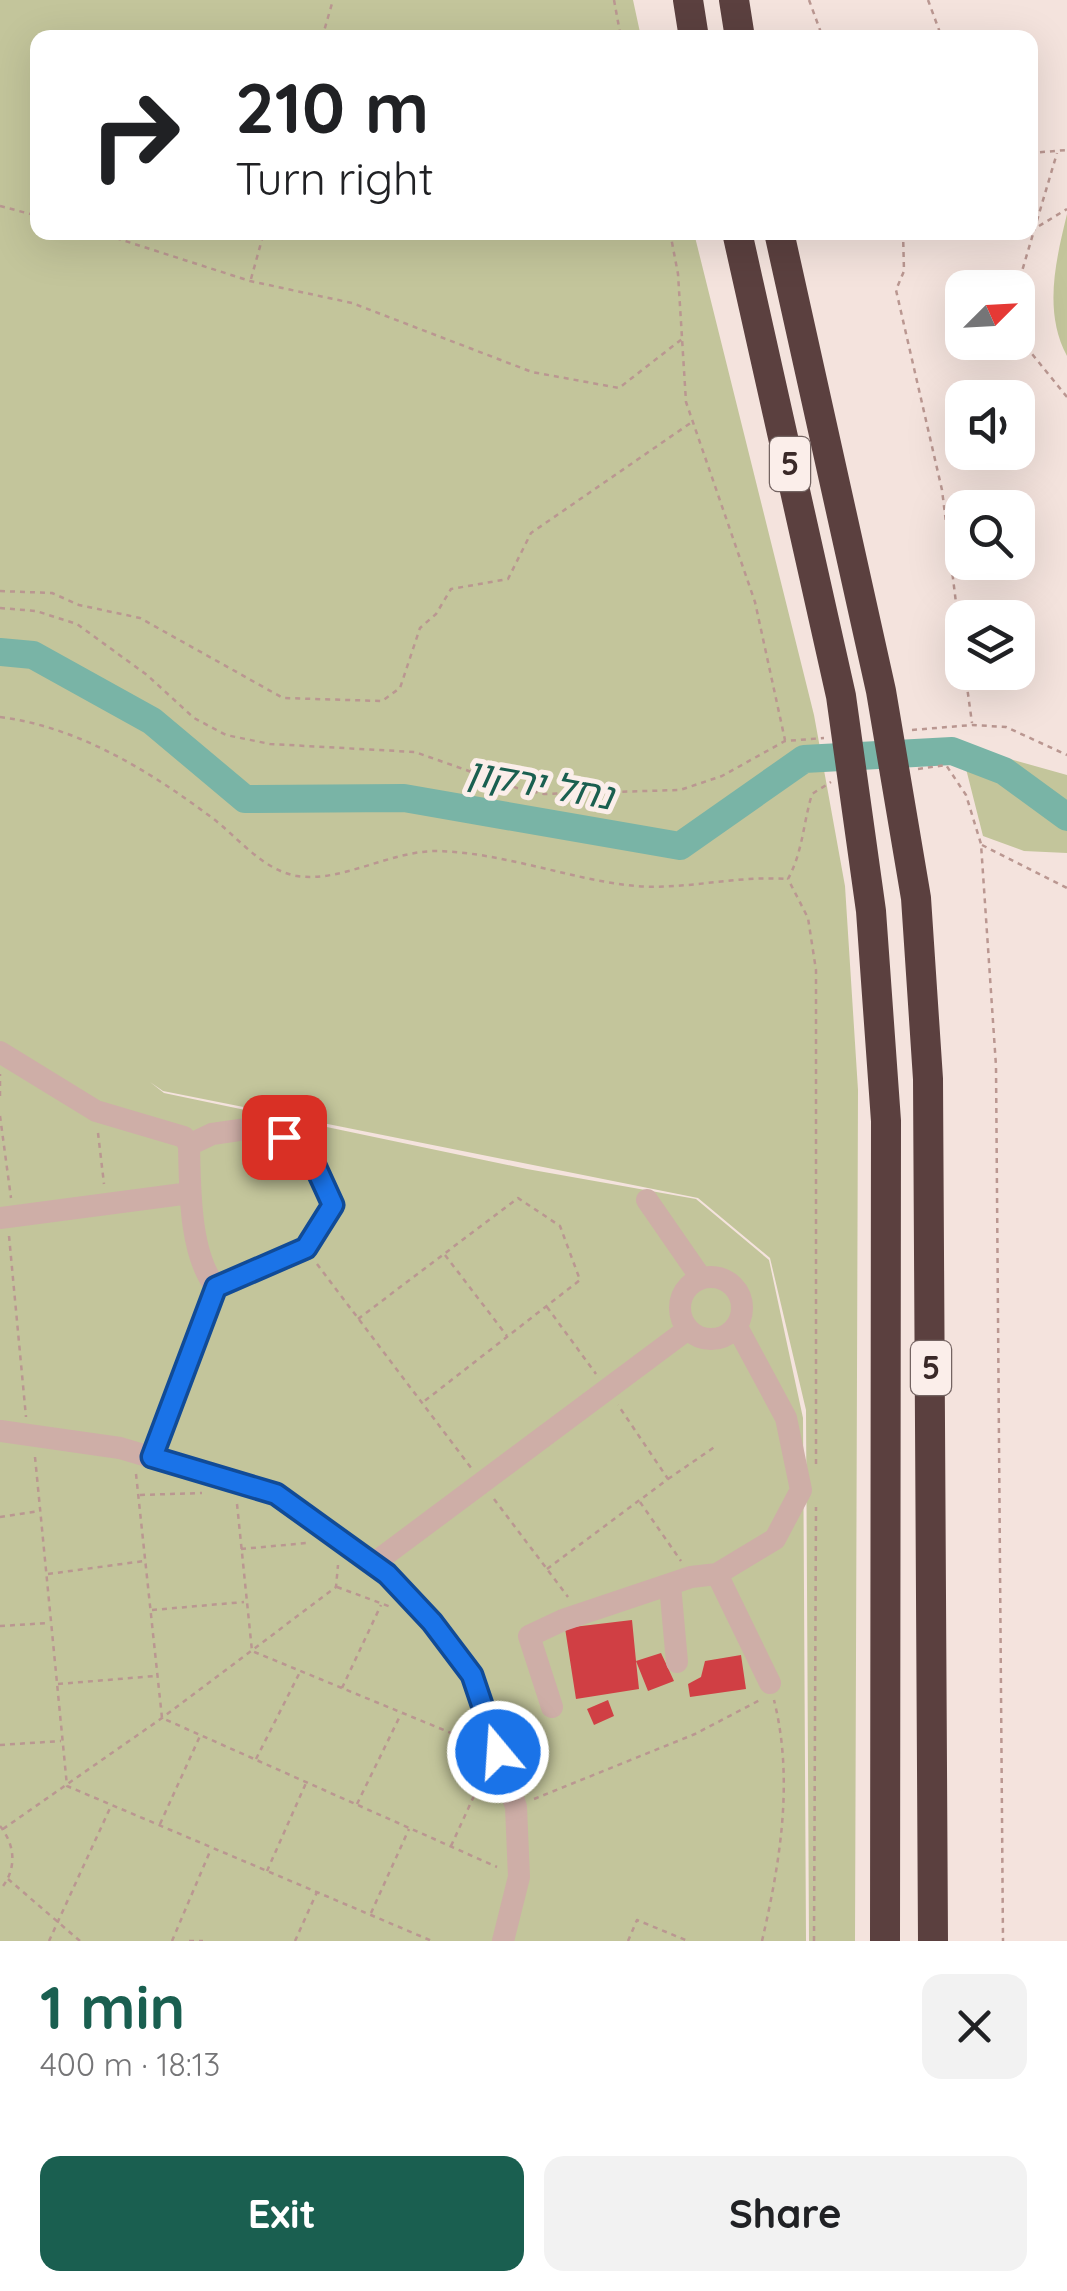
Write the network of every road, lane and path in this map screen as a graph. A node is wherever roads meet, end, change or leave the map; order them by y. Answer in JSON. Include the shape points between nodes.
{"nodes":[{"id":1,"x":332,"y":0,"type":"edge"},
{"id":2,"x":614,"y":0,"type":"edge"},
{"id":3,"x":688,"y":0,"type":"edge"},
{"id":4,"x":734,"y":0,"type":"edge"},
{"id":5,"x":809,"y":0,"type":"edge"},
{"id":6,"x":928,"y":0,"type":"edge"},
{"id":7,"x":324,"y":30,"type":"edge"},
{"id":8,"x":620,"y":30,"type":"edge"},
{"id":9,"x":693,"y":30,"type":"edge"},
{"id":10,"x":739,"y":30,"type":"edge"},
{"id":11,"x":820,"y":30,"type":"edge"},
{"id":12,"x":939,"y":30,"type":"edge"},
{"id":13,"x":1067,"y":150,"type":"edge"},
{"id":14,"x":1038,"y":153,"type":"edge"},
{"id":15,"x":1057,"y":153,"type":"junction"},
{"id":16,"x":0,"y":206,"type":"edge"},
{"id":17,"x":1067,"y":210,"type":"edge"},
{"id":18,"x":30,"y":214,"type":"edge"},
{"id":19,"x":1038,"y":222,"type":"edge"},
{"id":20,"x":1038,"y":225,"type":"edge"},
{"id":21,"x":121,"y":240,"type":"edge"},
{"id":22,"x":262,"y":240,"type":"edge"},
{"id":23,"x":672,"y":240,"type":"edge"},
{"id":24,"x":738,"y":240,"type":"edge"},
{"id":25,"x":781,"y":240,"type":"edge"},
{"id":26,"x":903,"y":240,"type":"edge"},
{"id":27,"x":1031,"y":240,"type":"edge"},
{"id":28,"x":1020,"y":270,"type":"edge"},
{"id":29,"x":250,"y":281,"type":"junction"},
{"id":30,"x":682,"y":339,"type":"junction"},
{"id":31,"x":1035,"y":358,"type":"edge"},
{"id":32,"x":1067,"y":398,"type":"edge"},
{"id":33,"x":692,"y":422,"type":"junction"},
{"id":34,"x":0,"y":591,"type":"edge"},
{"id":35,"x":956,"y":600,"type":"edge"},
{"id":36,"x":0,"y":608,"type":"edge"},
{"id":37,"x":967,"y":690,"type":"edge"},
{"id":38,"x":0,"y":716,"type":"edge"},
{"id":39,"x":1067,"y":755,"type":"edge"},
{"id":40,"x":946,"y":765,"type":"dead end"},
{"id":41,"x":812,"y":794,"type":"dead end"},
{"id":42,"x":980,"y":844,"type":"junction"},
{"id":43,"x":788,"y":879,"type":"junction"},
{"id":44,"x":1067,"y":888,"type":"edge"},
{"id":45,"x":0,"y":1052,"type":"edge"},
{"id":46,"x":96,"y":1111,"type":"junction"},
{"id":47,"x":0,"y":1116,"type":"edge"},
{"id":48,"x":190,"y":1145,"type":"junction"},
{"id":49,"x":190,"y":1193,"type":"junction"},
{"id":50,"x":647,"y":1200,"type":"dead end"},
{"id":51,"x":106,"y":1204,"type":"junction"},
{"id":52,"x":7,"y":1217,"type":"edge"},
{"id":53,"x":306,"y":1248,"type":"junction"},
{"id":54,"x":444,"y":1253,"type":"junction"},
{"id":55,"x":701,"y":1278,"type":"junction"},
{"id":56,"x":216,"y":1287,"type":"junction"},
{"id":57,"x":546,"y":1306,"type":"junction"},
{"id":58,"x":358,"y":1319,"type":"junction"},
{"id":59,"x":736,"y":1327,"type":"junction"},
{"id":60,"x":688,"y":1330,"type":"junction"},
{"id":61,"x":508,"y":1337,"type":"junction"},
{"id":62,"x":607,"y":1390,"type":"junction"},
{"id":63,"x":422,"y":1403,"type":"junction"},
{"id":64,"x":0,"y":1432,"type":"edge"},
{"id":65,"x":31,"y":1436,"type":"junction"},
{"id":66,"x":716,"y":1446,"type":"dead end"},
{"id":67,"x":143,"y":1455,"type":"junction"},
{"id":68,"x":816,"y":1470,"type":"dead end"},
{"id":69,"x":668,"y":1479,"type":"junction"},
{"id":70,"x":482,"y":1482,"type":"junction"},
{"id":71,"x":235,"y":1487,"type":"junction"},
{"id":72,"x":139,"y":1496,"type":"junction"},
{"id":73,"x":639,"y":1501,"type":"junction"},
{"id":74,"x":816,"y":1509,"type":"dead end"},
{"id":75,"x":40,"y":1510,"type":"junction"},
{"id":76,"x":0,"y":1517,"type":"edge"},
{"id":77,"x":340,"y":1540,"type":"junction"},
{"id":78,"x":241,"y":1548,"type":"junction"},
{"id":79,"x":146,"y":1560,"type":"junction"},
{"id":80,"x":373,"y":1564,"type":"junction"},
{"id":81,"x":547,"y":1569,"type":"junction"},
{"id":82,"x":46,"y":1574,"type":"junction"},
{"id":83,"x":717,"y":1574,"type":"junction"},
{"id":84,"x":681,"y":1581,"type":"junction"},
{"id":85,"x":247,"y":1602,"type":"junction"},
{"id":86,"x":381,"y":1604,"type":"junction"},
{"id":87,"x":151,"y":1610,"type":"junction"},
{"id":88,"x":398,"y":1610,"type":"dead end"},
{"id":89,"x":581,"y":1614,"type":"junction"},
{"id":90,"x":51,"y":1622,"type":"junction"},
{"id":91,"x":0,"y":1626,"type":"edge"},
{"id":92,"x":252,"y":1650,"type":"junction"},
{"id":93,"x":677,"y":1662,"type":"dead end"},
{"id":94,"x":300,"y":1670,"type":"junction"},
{"id":95,"x":158,"y":1676,"type":"junction"},
{"id":96,"x":770,"y":1683,"type":"junction"},
{"id":97,"x":57,"y":1684,"type":"junction"},
{"id":98,"x":342,"y":1688,"type":"junction"},
{"id":99,"x":552,"y":1707,"type":"dead end"},
{"id":100,"x":401,"y":1712,"type":"junction"},
{"id":101,"x":162,"y":1718,"type":"junction"},
{"id":102,"x":201,"y":1735,"type":"junction"},
{"id":103,"x":62,"y":1740,"type":"junction"},
{"id":104,"x":0,"y":1745,"type":"edge"},
{"id":105,"x":490,"y":1757,"type":"junction"},
{"id":106,"x":256,"y":1759,"type":"junction"},
{"id":107,"x":306,"y":1782,"type":"junction"},
{"id":108,"x":66,"y":1786,"type":"junction"},
{"id":109,"x":357,"y":1804,"type":"junction"},
{"id":110,"x":112,"y":1805,"type":"junction"},
{"id":111,"x":516,"y":1806,"type":"junction"},
{"id":112,"x":159,"y":1825,"type":"junction"},
{"id":113,"x":2,"y":1828,"type":"edge"},
{"id":114,"x":409,"y":1828,"type":"junction"},
{"id":115,"x":451,"y":1846,"type":"junction"},
{"id":116,"x":211,"y":1847,"type":"junction"},
{"id":117,"x":266,"y":1871,"type":"junction"},
{"id":118,"x":519,"y":1876,"type":"junction"},
{"id":119,"x":8,"y":1880,"type":"junction"},
{"id":120,"x":0,"y":1890,"type":"edge"},
{"id":121,"x":317,"y":1892,"type":"junction"},
{"id":122,"x":370,"y":1915,"type":"junction"},
{"id":123,"x":58,"y":1922,"type":"junction"},
{"id":124,"x":50,"y":1941,"type":"edge"},
{"id":125,"x":80,"y":1941,"type":"edge"},
{"id":126,"x":172,"y":1941,"type":"edge"},
{"id":127,"x":189,"y":1941,"type":"edge"},
{"id":128,"x":203,"y":1941,"type":"edge"},
{"id":129,"x":295,"y":1941,"type":"edge"},
{"id":130,"x":432,"y":1941,"type":"edge"},
{"id":131,"x":503,"y":1941,"type":"edge"},
{"id":132,"x":628,"y":1941,"type":"edge"},
{"id":133,"x":688,"y":1941,"type":"edge"},
{"id":134,"x":762,"y":1941,"type":"edge"},
{"id":135,"x":814,"y":1941,"type":"edge"},
{"id":136,"x":884,"y":1941,"type":"edge"},
{"id":137,"x":933,"y":1941,"type":"edge"},
{"id":138,"x":1003,"y":1941,"type":"edge"}],
"edges":[{"from":1,"to":7,"type":"path"},
{"from":2,"to":8,"type":"path"},
{"from":3,"to":9,"type":"highway"},
{"from":4,"to":10,"type":"highway"},
{"from":5,"to":11,"type":"path"},
{"from":6,"to":12,"type":"path"},
{"from":13,"to":15,"type":"path"},
{"from":14,"to":15,"type":"path"},
{"from":15,"to":19,"type":"path"},
{"from":16,"to":18,"type":"path"},
{"from":17,"to":20,"type":"path"},
{"from":21,"to":29,"type":"path"},
{"from":22,"to":29,"type":"path"},
{"from":23,"to":30,"type":"path"},
{"from":24,"to":136,"type":"highway","number":"5","via":[[840,696],[872,910],[886,1121]]},
{"from":25,"to":137,"type":"highway","number":"5","via":[[881,690],[916,898],[928,1079]]},
{"from":26,"to":35,"type":"path","via":[[904,271],[896,290],[942,490]]},
{"from":27,"to":28,"type":"path"},
{"from":29,"to":30,"type":"path","via":[[352,303],[532,372],[619,388]]},
{"from":30,"to":33,"type":"path"},
{"from":31,"to":32,"type":"path"},
{"from":33,"to":34,"type":"path","via":[[531,533],[508,579],[451,590],[420,628],[400,688],[382,700],[283,698],[140,618],[52,593]]},
{"from":33,"to":36,"type":"path","via":[[755,602],[785,741],[722,776],[680,790],[544,794],[415,752],[270,744],[226,735],[194,718],[76,624]]},
{"from":37,"to":39,"type":"path","via":[[972,725],[1006,727]]},
{"from":38,"to":43,"type":"path","via":[[104,747],[210,816],[273,868],[299,876],[440,851],[626,885]]},
{"from":40,"to":42,"type":"path","via":[[966,795]]},
{"from":41,"to":43,"type":"path","via":[[802,852]]},
{"from":42,"to":44,"type":"path"},
{"from":42,"to":138,"type":"path","via":[[996,1066]]},
{"from":43,"to":68,"type":"path","via":[[808,918],[816,970]]},
{"from":45,"to":46,"type":"lane"},
{"from":46,"to":48,"type":"lane"},
{"from":46,"to":51,"type":"path"},
{"from":47,"to":52,"type":"path"},
{"from":48,"to":49,"type":"lane"},
{"from":48,"to":53,"type":"lane","via":[[212,1134],[261,1127],[307,1148],[333,1205]]},
{"from":49,"to":51,"type":"lane"},
{"from":49,"to":56,"type":"lane","via":[[207,1277]]},
{"from":50,"to":55,"type":"lane"},
{"from":51,"to":52,"type":"lane"},
{"from":52,"to":65,"type":"path"},
{"from":53,"to":56,"type":"lane"},
{"from":53,"to":58,"type":"path"},
{"from":54,"to":57,"type":"path","via":[[518,1198],[560,1226],[580,1280]]},
{"from":54,"to":58,"type":"path"},
{"from":54,"to":61,"type":"path"},
{"from":55,"to":59,"type":"lane","via":[[714,1276],[734,1286],[742,1306]]},
{"from":55,"to":60,"type":"lane","via":[[682,1296],[679,1308]]},
{"from":56,"to":67,"type":"lane"},
{"from":57,"to":61,"type":"path"},
{"from":57,"to":62,"type":"path"},
{"from":58,"to":63,"type":"path"},
{"from":59,"to":60,"type":"lane","via":[[718,1339]]},
{"from":59,"to":83,"type":"lane","via":[[786,1418],[801,1490],[775,1539]]},
{"from":60,"to":62,"type":"lane"},
{"from":61,"to":63,"type":"path"},
{"from":62,"to":69,"type":"path"},
{"from":62,"to":70,"type":"lane"},
{"from":63,"to":70,"type":"path"},
{"from":64,"to":65,"type":"lane"},
{"from":65,"to":67,"type":"lane"},
{"from":65,"to":75,"type":"path"},
{"from":66,"to":69,"type":"path"},
{"from":67,"to":71,"type":"lane"},
{"from":67,"to":72,"type":"path"},
{"from":69,"to":73,"type":"path"},
{"from":70,"to":80,"type":"lane"},
{"from":70,"to":81,"type":"path"},
{"from":71,"to":72,"type":"path"},
{"from":71,"to":77,"type":"lane","via":[[276,1494]]},
{"from":71,"to":78,"type":"path"},
{"from":72,"to":79,"type":"path"},
{"from":73,"to":81,"type":"path"},
{"from":73,"to":84,"type":"path"},
{"from":74,"to":135,"type":"path"},
{"from":75,"to":76,"type":"path"},
{"from":75,"to":82,"type":"path"},
{"from":77,"to":78,"type":"path"},
{"from":77,"to":80,"type":"lane"},
{"from":78,"to":85,"type":"path"},
{"from":79,"to":82,"type":"path"},
{"from":79,"to":87,"type":"path"},
{"from":80,"to":105,"type":"lane","via":[[432,1622],[472,1675]]},
{"from":81,"to":89,"type":"path"},
{"from":82,"to":90,"type":"path"},
{"from":83,"to":84,"type":"lane"},
{"from":83,"to":96,"type":"lane"},
{"from":84,"to":89,"type":"lane"},
{"from":84,"to":93,"type":"lane"},
{"from":85,"to":87,"type":"path"},
{"from":85,"to":92,"type":"path"},
{"from":86,"to":88,"type":"path"},
{"from":86,"to":92,"type":"path","via":[[336,1586]]},
{"from":86,"to":98,"type":"path"},
{"from":87,"to":95,"type":"path"},
{"from":89,"to":99,"type":"lane","via":[[529,1636]]},
{"from":90,"to":91,"type":"path"},
{"from":90,"to":97,"type":"path"},
{"from":92,"to":94,"type":"path"},
{"from":92,"to":101,"type":"path"},
{"from":94,"to":98,"type":"path"},
{"from":94,"to":106,"type":"path"},
{"from":95,"to":97,"type":"path"},
{"from":95,"to":101,"type":"path"},
{"from":96,"to":111,"type":"path","via":[[760,1700],[695,1734]]},
{"from":96,"to":134,"type":"path","via":[[785,1790]]},
{"from":97,"to":103,"type":"path"},
{"from":98,"to":100,"type":"path"},
{"from":100,"to":105,"type":"path"},
{"from":100,"to":109,"type":"path"},
{"from":101,"to":102,"type":"path"},
{"from":101,"to":108,"type":"path"},
{"from":102,"to":106,"type":"path"},
{"from":102,"to":112,"type":"path"},
{"from":103,"to":104,"type":"path"},
{"from":103,"to":108,"type":"path"},
{"from":105,"to":111,"type":"lane"},
{"from":105,"to":115,"type":"path"},
{"from":106,"to":107,"type":"path"},
{"from":107,"to":109,"type":"path"},
{"from":107,"to":117,"type":"path"},
{"from":108,"to":110,"type":"path"},
{"from":108,"to":113,"type":"path"},
{"from":109,"to":114,"type":"path"},
{"from":110,"to":112,"type":"path"},
{"from":110,"to":123,"type":"path"},
{"from":111,"to":118,"type":"lane"},
{"from":112,"to":116,"type":"path"},
{"from":113,"to":119,"type":"path","via":[[13,1859]]},
{"from":114,"to":115,"type":"path"},
{"from":114,"to":122,"type":"path"},
{"from":115,"to":118,"type":"path"},
{"from":116,"to":117,"type":"path"},
{"from":116,"to":126,"type":"path"},
{"from":117,"to":121,"type":"path"},
{"from":118,"to":131,"type":"lane"},
{"from":119,"to":120,"type":"path"},
{"from":119,"to":123,"type":"path"},
{"from":121,"to":122,"type":"path"},
{"from":121,"to":129,"type":"path"},
{"from":122,"to":130,"type":"path"},
{"from":123,"to":124,"type":"path"},
{"from":123,"to":125,"type":"path"},
{"from":127,"to":128,"type":"path"},
{"from":132,"to":133,"type":"path","via":[[637,1920]]}]}
